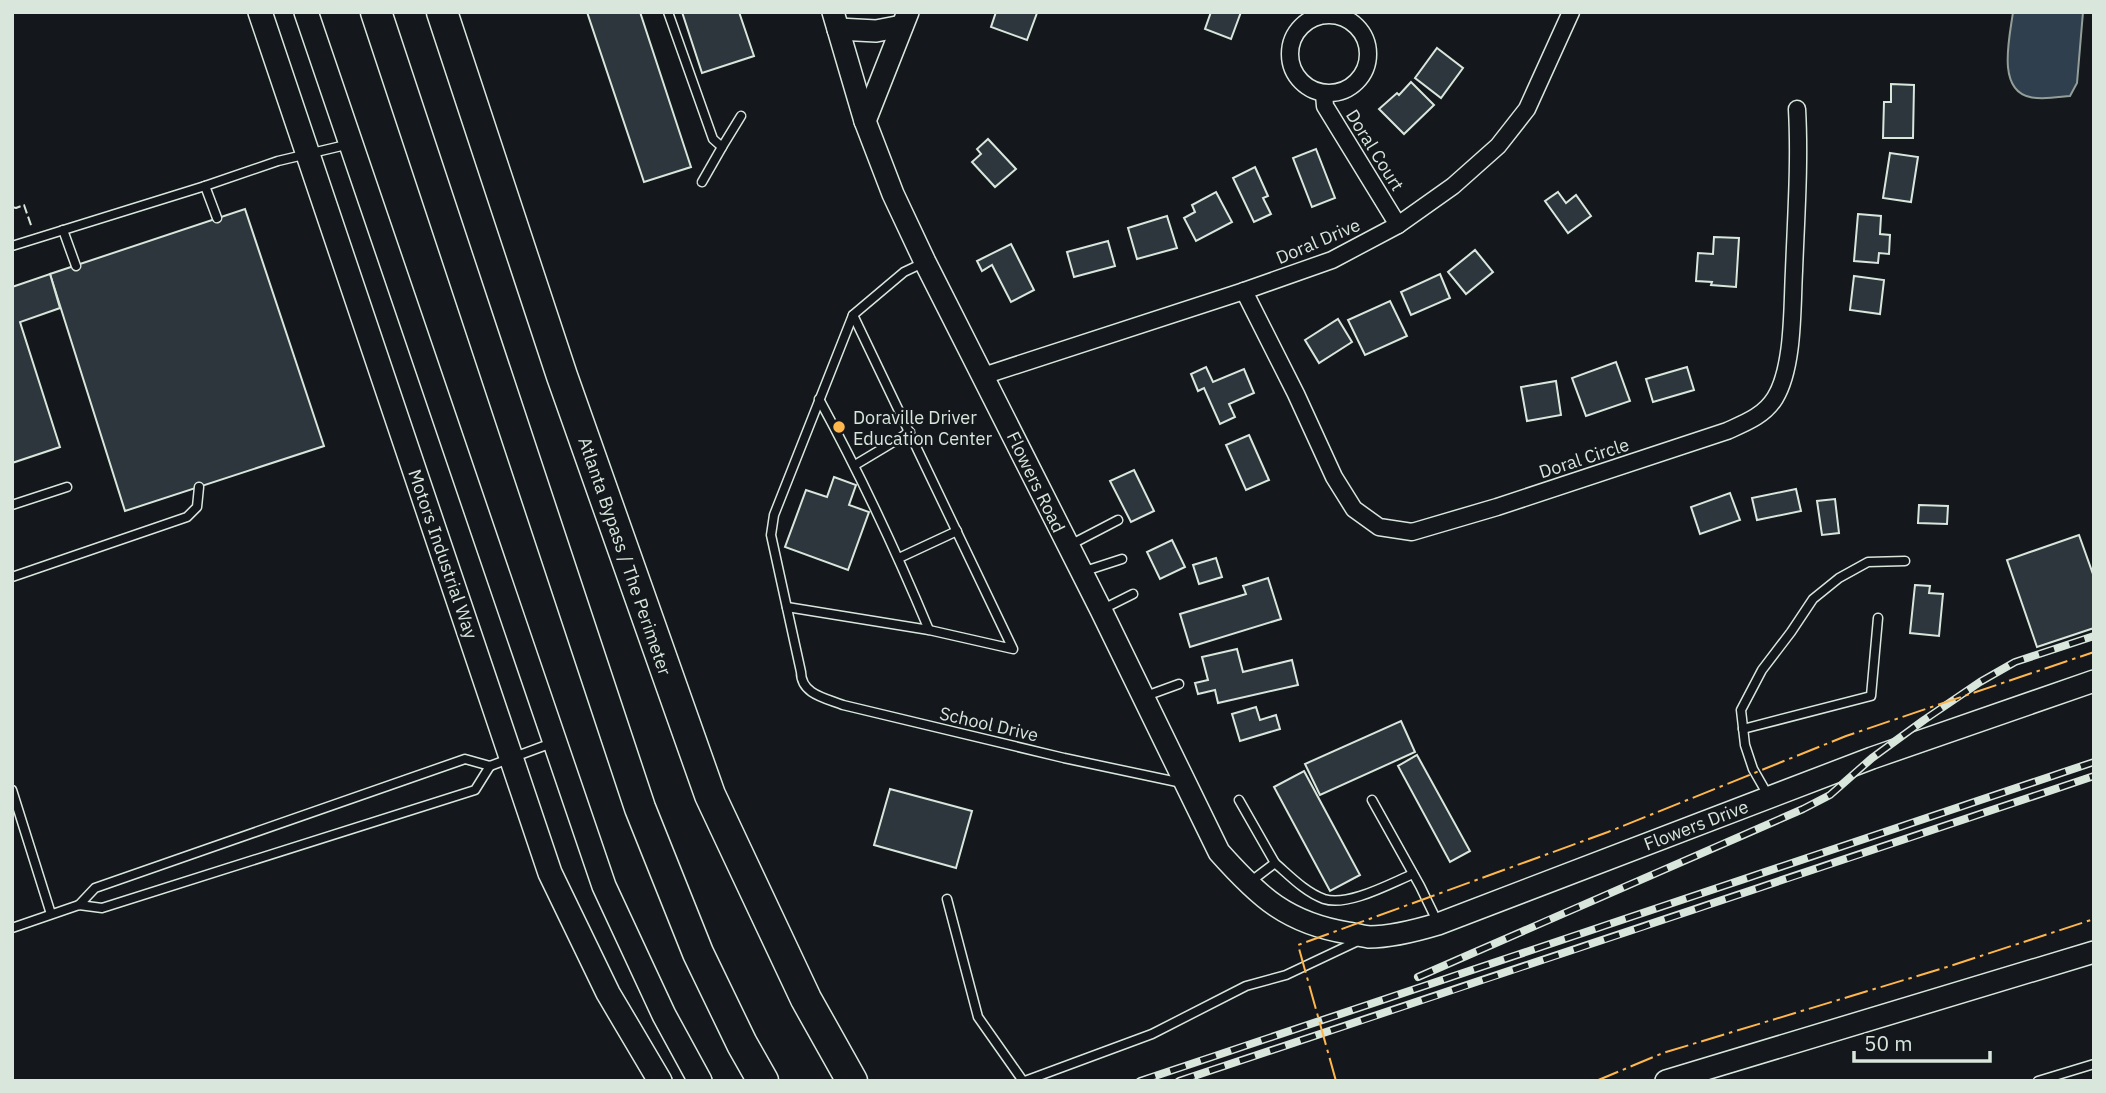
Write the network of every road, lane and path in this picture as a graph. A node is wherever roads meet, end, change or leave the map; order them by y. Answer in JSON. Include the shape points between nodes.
{"nodes":[{"id":1,"x":260,"y":12,"type":"edge"},
{"id":2,"x":306,"y":12,"type":"edge"},
{"id":3,"x":376,"y":12,"type":"edge"},
{"id":4,"x":442,"y":12,"type":"edge"},
{"id":5,"x":668,"y":12,"type":"edge"},
{"id":6,"x":1572,"y":12,"type":"edge"},
{"id":7,"x":905,"y":19,"type":"edge"},
{"id":8,"x":835,"y":21,"type":"edge"},
{"id":9,"x":1324,"y":93,"type":"junction"},
{"id":10,"x":1797,"y":109,"type":"dead end"},
{"id":11,"x":741,"y":116,"type":"dead end"},
{"id":12,"x":865,"y":121,"type":"junction"},
{"id":13,"x":350,"y":144,"type":"junction"},
{"id":14,"x":722,"y":147,"type":"junction"},
{"id":15,"x":308,"y":155,"type":"junction"},
{"id":16,"x":702,"y":182,"type":"dead end"},
{"id":17,"x":205,"y":186,"type":"junction"},
{"id":18,"x":217,"y":218,"type":"dead end"},
{"id":19,"x":1398,"y":225,"type":"junction"},
{"id":20,"x":63,"y":230,"type":"junction"},
{"id":21,"x":12,"y":246,"type":"edge"},
{"id":22,"x":925,"y":262,"type":"junction"},
{"id":23,"x":76,"y":266,"type":"dead end"},
{"id":24,"x":1244,"y":291,"type":"junction"},
{"id":25,"x":853,"y":315,"type":"junction"},
{"id":26,"x":983,"y":376,"type":"junction"},
{"id":27,"x":819,"y":399,"type":"junction"},
{"id":28,"x":910,"y":432,"type":"junction"},
{"id":29,"x":855,"y":465,"type":"junction"},
{"id":30,"x":68,"y":487,"type":"dead end"},
{"id":31,"x":198,"y":487,"type":"dead end"},
{"id":32,"x":12,"y":505,"type":"edge"},
{"id":33,"x":1118,"y":520,"type":"dead end"},
{"id":34,"x":957,"y":531,"type":"junction"},
{"id":35,"x":1067,"y":546,"type":"junction"},
{"id":36,"x":899,"y":558,"type":"junction"},
{"id":37,"x":1122,"y":559,"type":"dead end"},
{"id":38,"x":1905,"y":561,"type":"dead end"},
{"id":39,"x":1080,"y":572,"type":"junction"},
{"id":40,"x":12,"y":577,"type":"edge"},
{"id":41,"x":1133,"y":594,"type":"dead end"},
{"id":42,"x":787,"y":607,"type":"junction"},
{"id":43,"x":1101,"y":610,"type":"junction"},
{"id":44,"x":1878,"y":618,"type":"dead end"},
{"id":45,"x":929,"y":630,"type":"junction"},
{"id":46,"x":2094,"y":681,"type":"edge"},
{"id":47,"x":1179,"y":684,"type":"dead end"},
{"id":48,"x":1143,"y":698,"type":"junction"},
{"id":49,"x":1743,"y":729,"type":"junction"},
{"id":50,"x":554,"y":742,"type":"junction"},
{"id":51,"x":511,"y":757,"type":"junction"},
{"id":52,"x":490,"y":766,"type":"junction"},
{"id":53,"x":1187,"y":784,"type":"junction"},
{"id":54,"x":12,"y":790,"type":"edge"},
{"id":55,"x":1769,"y":797,"type":"junction"},
{"id":56,"x":1239,"y":800,"type":"dead end"},
{"id":57,"x":1372,"y":800,"type":"dead end"},
{"id":58,"x":1275,"y":863,"type":"junction"},
{"id":59,"x":1413,"y":874,"type":"junction"},
{"id":60,"x":1247,"y":884,"type":"junction"},
{"id":61,"x":947,"y":899,"type":"dead end"},
{"id":62,"x":79,"y":905,"type":"junction"},
{"id":63,"x":51,"y":914,"type":"junction"},
{"id":64,"x":1294,"y":918,"type":"joint"},
{"id":65,"x":1438,"y":924,"type":"junction"},
{"id":66,"x":12,"y":928,"type":"edge"},
{"id":67,"x":1370,"y":937,"type":"junction"},
{"id":68,"x":2094,"y":952,"type":"edge"},
{"id":69,"x":2094,"y":1064,"type":"edge"},
{"id":70,"x":660,"y":1081,"type":"edge"},
{"id":71,"x":700,"y":1081,"type":"edge"},
{"id":72,"x":764,"y":1081,"type":"edge"},
{"id":73,"x":852,"y":1081,"type":"edge"},
{"id":74,"x":1024,"y":1081,"type":"edge"},
{"id":75,"x":1666,"y":1081,"type":"edge"},
{"id":76,"x":2038,"y":1081,"type":"edge"}],
"edges":[{"from":1,"to":15,"type":"main road","name":"Motors Industrial Way"},
{"from":2,"to":13,"type":"main road"},
{"from":3,"to":72,"type":"highway","via":[[640,807],[698,953]]},
{"from":4,"to":73,"type":"highway","name":"Atlanta Bypass / The Perimeter","via":[[562,376],[710,795],[806,999]]},
{"from":5,"to":14,"type":"lane","via":[[713,139]]},
{"from":6,"to":19,"type":"street","name":"Doral Drive","via":[[1527,109],[1498,146]]},
{"from":7,"to":8,"type":"street","via":[[876,31]]},
{"from":7,"to":12,"type":"street"},
{"from":8,"to":12,"type":"street","name":"Flowers Road"},
{"from":9,"to":9,"type":"street","name":"Doral Court","via":[[1339,93],[1353,86],[1368,60],[1360,30],[1334,15],[1304,23],[1289,49],[1297,79]]},
{"from":9,"to":19,"type":"street","name":"Doral Court","via":[[1325,106]]},
{"from":10,"to":24,"type":"street","name":"Doral Circle","via":[[1791,320],[1786,370],[1775,399],[1756,418],[1727,431],[1497,507],[1412,532],[1379,527],[1354,509]]},
{"from":11,"to":14,"type":"lane"},
{"from":12,"to":22,"type":"street","name":"Flowers Road"},
{"from":13,"to":15,"type":"lane"},
{"from":13,"to":50,"type":"main road"},
{"from":14,"to":16,"type":"lane"},
{"from":15,"to":17,"type":"lane"},
{"from":15,"to":51,"type":"main road","name":"Motors Industrial Way"},
{"from":17,"to":18,"type":"lane"},
{"from":17,"to":20,"type":"lane"},
{"from":19,"to":24,"type":"street","name":"Doral Drive","via":[[1332,260]]},
{"from":20,"to":21,"type":"lane"},
{"from":20,"to":23,"type":"lane"},
{"from":22,"to":25,"type":"lane","via":[[904,272]]},
{"from":22,"to":26,"type":"street","name":"Flowers Road"},
{"from":24,"to":26,"type":"street","name":"Doral Drive"},
{"from":25,"to":27,"type":"lane"},
{"from":25,"to":28,"type":"lane"},
{"from":26,"to":35,"type":"street","name":"Flowers Road"},
{"from":27,"to":29,"type":"lane"},
{"from":27,"to":42,"type":"lane","via":[[774,515],[771,535]]},
{"from":28,"to":29,"type":"lane"},
{"from":28,"to":34,"type":"lane"},
{"from":29,"to":36,"type":"lane"},
{"from":30,"to":32,"type":"lane"},
{"from":31,"to":40,"type":"lane","via":[[197,508],[187,517]]},
{"from":33,"to":35,"type":"lane"},
{"from":34,"to":36,"type":"lane"},
{"from":34,"to":45,"type":"lane","via":[[1013,649]]},
{"from":35,"to":39,"type":"street","name":"Flowers Road"},
{"from":36,"to":45,"type":"lane"},
{"from":37,"to":39,"type":"lane"},
{"from":38,"to":49,"type":"lane","via":[[1868,562],[1812,599],[1762,670],[1741,710]]},
{"from":39,"to":43,"type":"street","name":"Flowers Road"},
{"from":41,"to":43,"type":"lane"},
{"from":42,"to":45,"type":"lane"},
{"from":42,"to":53,"type":"lane","name":"School Drive","via":[[801,681],[809,691],[843,705]]},
{"from":43,"to":48,"type":"street","name":"Flowers Road"},
{"from":44,"to":49,"type":"lane","via":[[1871,696]]},
{"from":46,"to":55,"type":"street","name":"Flowers Drive"},
{"from":47,"to":48,"type":"lane"},
{"from":48,"to":53,"type":"street","name":"Flowers Road"},
{"from":49,"to":55,"type":"lane","via":[[1753,769]]},
{"from":50,"to":51,"type":"lane"},
{"from":50,"to":71,"type":"main road","via":[[604,886]]},
{"from":51,"to":52,"type":"lane"},
{"from":51,"to":70,"type":"main road","name":"Motors Industrial Way","via":[[550,873],[608,993]]},
{"from":52,"to":62,"type":"lane","via":[[465,759],[95,888]]},
{"from":52,"to":62,"type":"lane","via":[[475,790],[102,908]]},
{"from":53,"to":60,"type":"street","name":"Flowers Road","via":[[1219,852]]},
{"from":54,"to":63,"type":"lane"},
{"from":55,"to":65,"type":"street","name":"Flowers Drive"},
{"from":56,"to":58,"type":"lane"},
{"from":57,"to":59,"type":"lane"},
{"from":58,"to":59,"type":"lane","via":[[1326,900],[1356,898]]},
{"from":58,"to":60,"type":"lane"},
{"from":59,"to":65,"type":"lane"},
{"from":60,"to":64,"type":"street","name":"Flowers Road"},
{"from":61,"to":74,"type":"lane","via":[[978,1017]]},
{"from":62,"to":63,"type":"lane"},
{"from":63,"to":66,"type":"lane"},
{"from":64,"to":67,"type":"street","name":"Flowers Drive"},
{"from":65,"to":67,"type":"street","name":"Flowers Drive"},
{"from":67,"to":74,"type":"lane","via":[[1286,975],[1246,986],[1152,1034]]},
{"from":68,"to":75,"type":"street"},
{"from":69,"to":76,"type":"lane"}]}
